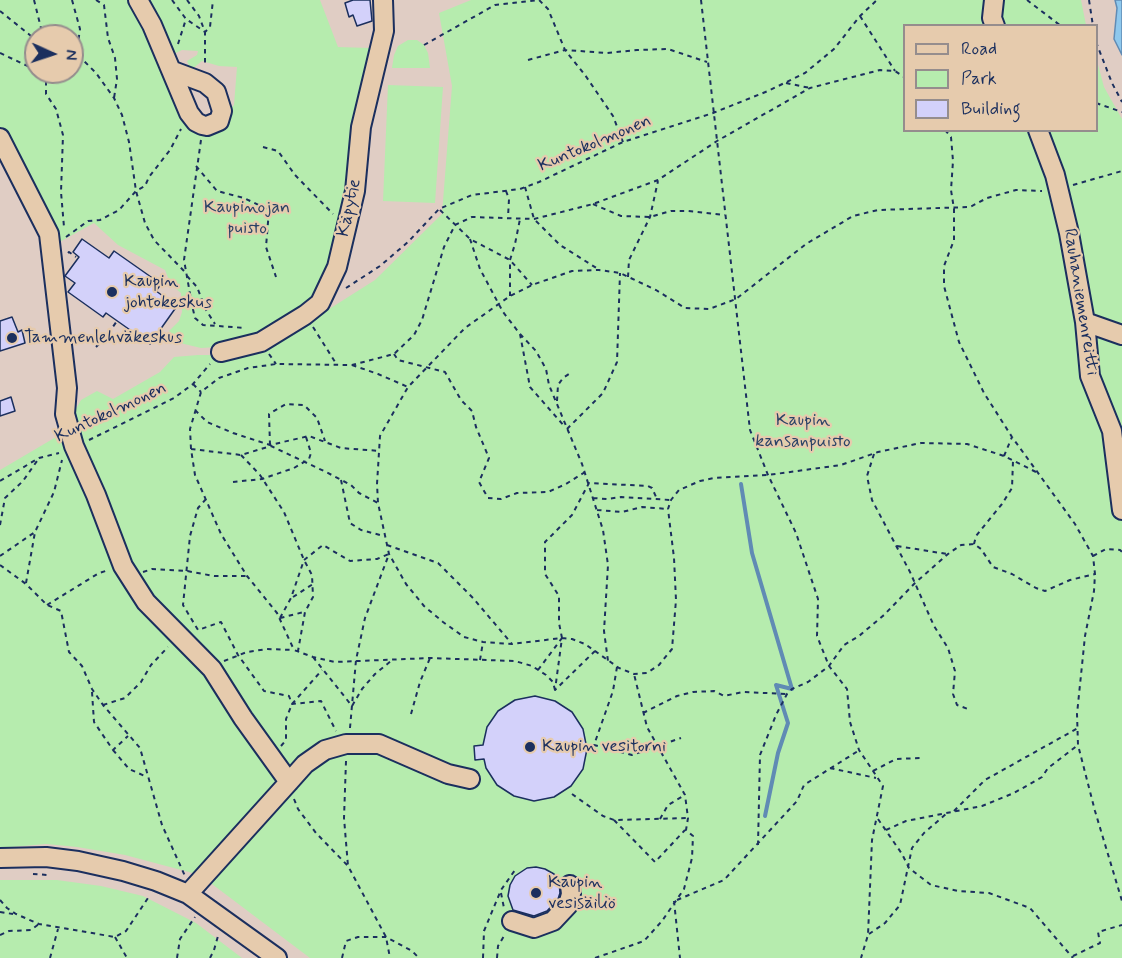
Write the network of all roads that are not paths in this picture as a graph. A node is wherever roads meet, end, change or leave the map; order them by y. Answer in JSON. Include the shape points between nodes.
{"nodes":[{"id":1,"x":138,"y":0,"type":"edge"},
{"id":2,"x":383,"y":0,"type":"edge"},
{"id":3,"x":994,"y":0,"type":"edge"},
{"id":4,"x":994,"y":24,"type":"edge"},
{"id":5,"x":169,"y":63,"type":"junction"},
{"id":6,"x":1039,"y":132,"type":"edge"},
{"id":7,"x":0,"y":138,"type":"edge"},
{"id":8,"x":1086,"y":322,"type":"junction"},
{"id":9,"x":1122,"y":335,"type":"edge"},
{"id":10,"x":221,"y":352,"type":"road end"},
{"id":11,"x":1122,"y":510,"type":"edge"},
{"id":12,"x":470,"y":779,"type":"dead end"},
{"id":13,"x":289,"y":782,"type":"junction"},
{"id":14,"x":0,"y":858,"type":"edge"},
{"id":15,"x":570,"y":885,"type":"dead end"},
{"id":16,"x":190,"y":890,"type":"junction"},
{"id":17,"x":513,"y":921,"type":"road end"},
{"id":18,"x":277,"y":958,"type":"edge"}],
"edges":[{"from":1,"to":5,"type":"street"},
{"from":2,"to":10,"type":"street","name":"Käpytie","via":[[384,31],[361,127],[355,191],[338,267],[320,303],[305,315],[261,342]]},
{"from":3,"to":4,"type":"street"},
{"from":5,"to":5,"type":"street","via":[[178,89],[196,119],[207,126],[219,121],[222,111],[216,92]]},
{"from":6,"to":8,"type":"street","name":"Rauhaniemenreitti","via":[[1070,233]]},
{"from":7,"to":13,"type":"street","via":[[53,244],[69,449],[96,495],[126,571],[146,602],[212,669]]},
{"from":8,"to":9,"type":"street"},
{"from":8,"to":11,"type":"street","name":"Rauhaniemenreitti","via":[[1089,376],[1112,431]]},
{"from":12,"to":13,"type":"street","via":[[448,774],[379,744],[325,750]]},
{"from":13,"to":16,"type":"street"},
{"from":14,"to":16,"type":"street","via":[[78,861]]},
{"from":15,"to":17,"type":"street","via":[[568,905],[553,921],[534,927]]},
{"from":16,"to":18,"type":"street"}]}
